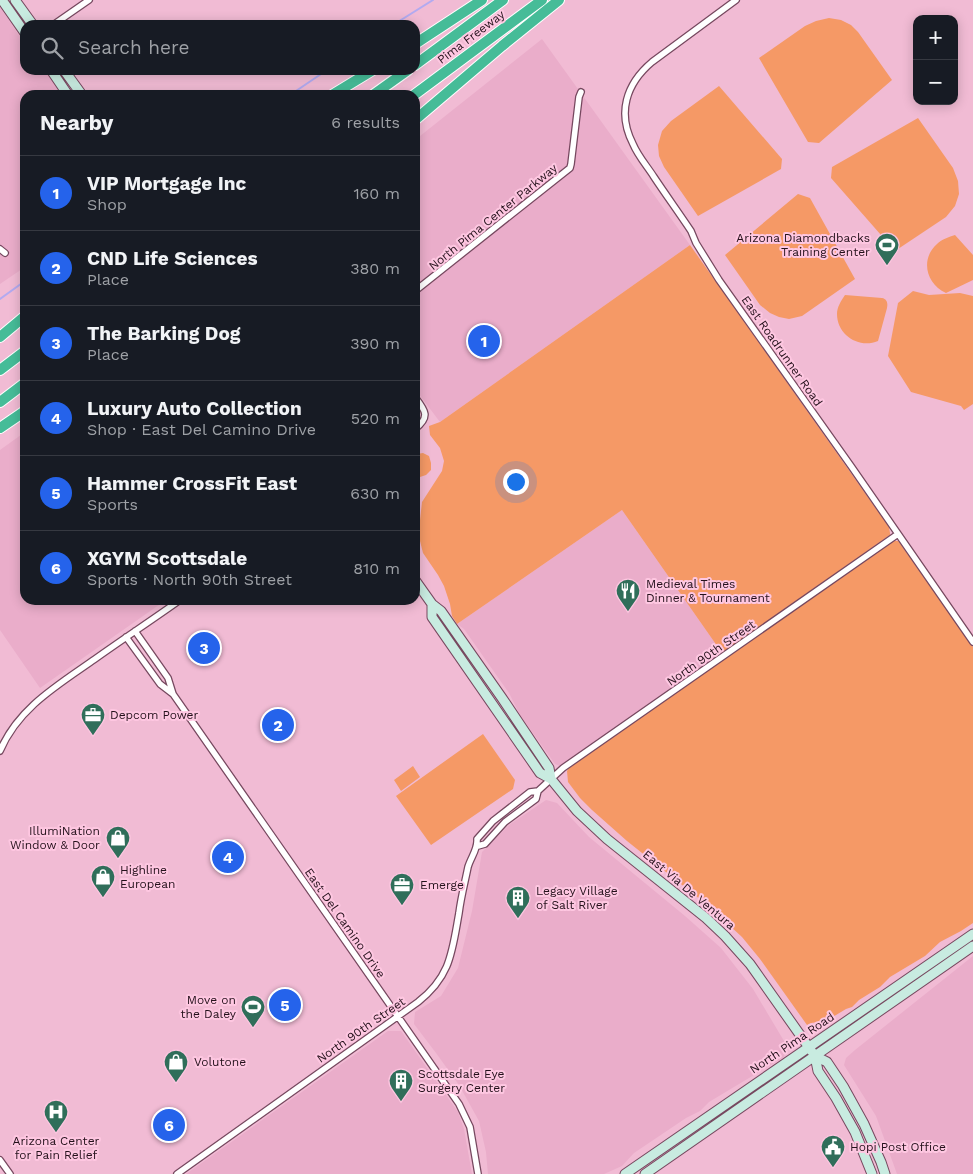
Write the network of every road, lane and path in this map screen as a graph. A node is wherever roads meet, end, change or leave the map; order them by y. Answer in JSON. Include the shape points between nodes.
{"nodes":[{"id":1,"x":2,"y":0,"type":"edge"},
{"id":2,"x":16,"y":0,"type":"edge"},
{"id":3,"x":89,"y":0,"type":"edge"},
{"id":4,"x":482,"y":0,"type":"edge"},
{"id":5,"x":503,"y":0,"type":"edge"},
{"id":6,"x":542,"y":0,"type":"edge"},
{"id":7,"x":559,"y":0,"type":"edge"},
{"id":8,"x":736,"y":0,"type":"edge"},
{"id":9,"x":30,"y":20,"type":"edge"},
{"id":10,"x":60,"y":20,"type":"edge"},
{"id":11,"x":20,"y":26,"type":"edge"},
{"id":12,"x":420,"y":41,"type":"edge"},
{"id":13,"x":420,"y":61,"type":"edge"},
{"id":14,"x":54,"y":75,"type":"edge"},
{"id":15,"x":68,"y":75,"type":"edge"},
{"id":16,"x":365,"y":75,"type":"edge"},
{"id":17,"x":401,"y":75,"type":"edge"},
{"id":18,"x":65,"y":90,"type":"edge"},
{"id":19,"x":78,"y":90,"type":"edge"},
{"id":20,"x":340,"y":90,"type":"edge"},
{"id":21,"x":380,"y":90,"type":"edge"},
{"id":22,"x":420,"y":91,"type":"edge"},
{"id":23,"x":581,"y":92,"type":"dead end"},
{"id":24,"x":420,"y":116,"type":"edge"},
{"id":25,"x":420,"y":287,"type":"edge"},
{"id":26,"x":20,"y":320,"type":"edge"},
{"id":27,"x":0,"y":337,"type":"edge"},
{"id":28,"x":20,"y":355,"type":"edge"},
{"id":29,"x":0,"y":370,"type":"edge"},
{"id":30,"x":20,"y":387,"type":"edge"},
{"id":31,"x":0,"y":402,"type":"edge"},
{"id":32,"x":420,"y":404,"type":"edge"},
{"id":33,"x":20,"y":414,"type":"edge"},
{"id":34,"x":420,"y":425,"type":"edge"},
{"id":35,"x":0,"y":428,"type":"edge"},
{"id":36,"x":898,"y":534,"type":"junction"},
{"id":37,"x":420,"y":587,"type":"edge"},
{"id":38,"x":173,"y":605,"type":"edge"},
{"id":39,"x":131,"y":634,"type":"junction"},
{"id":40,"x":973,"y":642,"type":"edge"},
{"id":41,"x":173,"y":694,"type":"junction"},
{"id":42,"x":0,"y":751,"type":"edge"},
{"id":43,"x":551,"y":779,"type":"junction"},
{"id":44,"x":538,"y":791,"type":"junction"},
{"id":45,"x":478,"y":846,"type":"junction"},
{"id":46,"x":973,"y":934,"type":"edge"},
{"id":47,"x":973,"y":946,"type":"edge"},
{"id":48,"x":398,"y":1016,"type":"junction"},
{"id":49,"x":808,"y":1047,"type":"junction"},
{"id":50,"x":815,"y":1056,"type":"junction"},
{"id":51,"x":0,"y":1160,"type":"edge"},
{"id":52,"x":10,"y":1174,"type":"edge"},
{"id":53,"x":176,"y":1174,"type":"edge"},
{"id":54,"x":478,"y":1174,"type":"edge"},
{"id":55,"x":625,"y":1174,"type":"edge"},
{"id":56,"x":645,"y":1174,"type":"edge"},
{"id":57,"x":872,"y":1174,"type":"edge"},
{"id":58,"x":884,"y":1174,"type":"edge"}],
"edges":[{"from":1,"to":11,"type":"main road"},
{"from":2,"to":9,"type":"main road"},
{"from":3,"to":10,"type":"street"},
{"from":4,"to":12,"type":"highway"},
{"from":5,"to":13,"type":"highway","name":"Pima Freeway"},
{"from":6,"to":22,"type":"highway","name":"Pima Freeway"},
{"from":7,"to":24,"type":"highway"},
{"from":8,"to":36,"type":"street","name":"East Roadrunner Road","via":[[641,73],[627,98],[625,124],[633,145],[691,231],[719,280]]},
{"from":14,"to":18,"type":"main road"},
{"from":15,"to":19,"type":"main road"},
{"from":16,"to":20,"type":"highway"},
{"from":17,"to":21,"type":"highway"},
{"from":23,"to":25,"type":"street","name":"North Pima Center Parkway","via":[[570,168]]},
{"from":26,"to":27,"type":"highway"},
{"from":28,"to":29,"type":"highway"},
{"from":30,"to":31,"type":"highway"},
{"from":32,"to":34,"type":"street","via":[[425,416]]},
{"from":33,"to":35,"type":"highway"},
{"from":36,"to":40,"type":"street","name":"East Roadrunner Road"},
{"from":36,"to":43,"type":"street","name":"North 90th Street"},
{"from":37,"to":43,"type":"main road","name":"East Via De Ventura","via":[[441,611],[507,706],[549,768]]},
{"from":38,"to":39,"type":"street"},
{"from":39,"to":41,"type":"street","name":"East Del Camino Drive","via":[[160,684]]},
{"from":39,"to":41,"type":"street","name":"East Del Camino Drive","via":[[168,678]]},
{"from":39,"to":42,"type":"street","via":[[35,702],[17,720]]},
{"from":41,"to":48,"type":"street","name":"East Del Camino Drive"},
{"from":43,"to":44,"type":"street","name":"North 90th Street"},
{"from":43,"to":49,"type":"main road","name":"East Via De Ventura","via":[[577,811],[603,835],[729,940],[750,964]]},
{"from":44,"to":45,"type":"street","name":"North 90th Street","via":[[536,799],[505,822],[485,844]]},
{"from":44,"to":45,"type":"street","name":"North 90th Street","via":[[530,792],[493,822],[478,839]]},
{"from":45,"to":48,"type":"street","name":"North 90th Street","via":[[468,867],[452,954],[446,969],[425,996]]},
{"from":46,"to":49,"type":"main road","name":"North Pima Road"},
{"from":47,"to":50,"type":"main road","name":"North Pima Road"},
{"from":48,"to":53,"type":"street","name":"North 90th Street"},
{"from":48,"to":54,"type":"street","name":"East Del Camino Drive","via":[[463,1111],[472,1136]]},
{"from":49,"to":50,"type":"main road","name":"East Via De Ventura"},
{"from":49,"to":55,"type":"main road","name":"North Pima Road"},
{"from":50,"to":56,"type":"main road","name":"North Pima Road"},
{"from":50,"to":57,"type":"main road","name":"East Via De Ventura","via":[[818,1071],[855,1132]]},
{"from":50,"to":58,"type":"main road","name":"East Via De Ventura","via":[[827,1062],[843,1086],[864,1124]]},
{"from":51,"to":52,"type":"street"}]}
